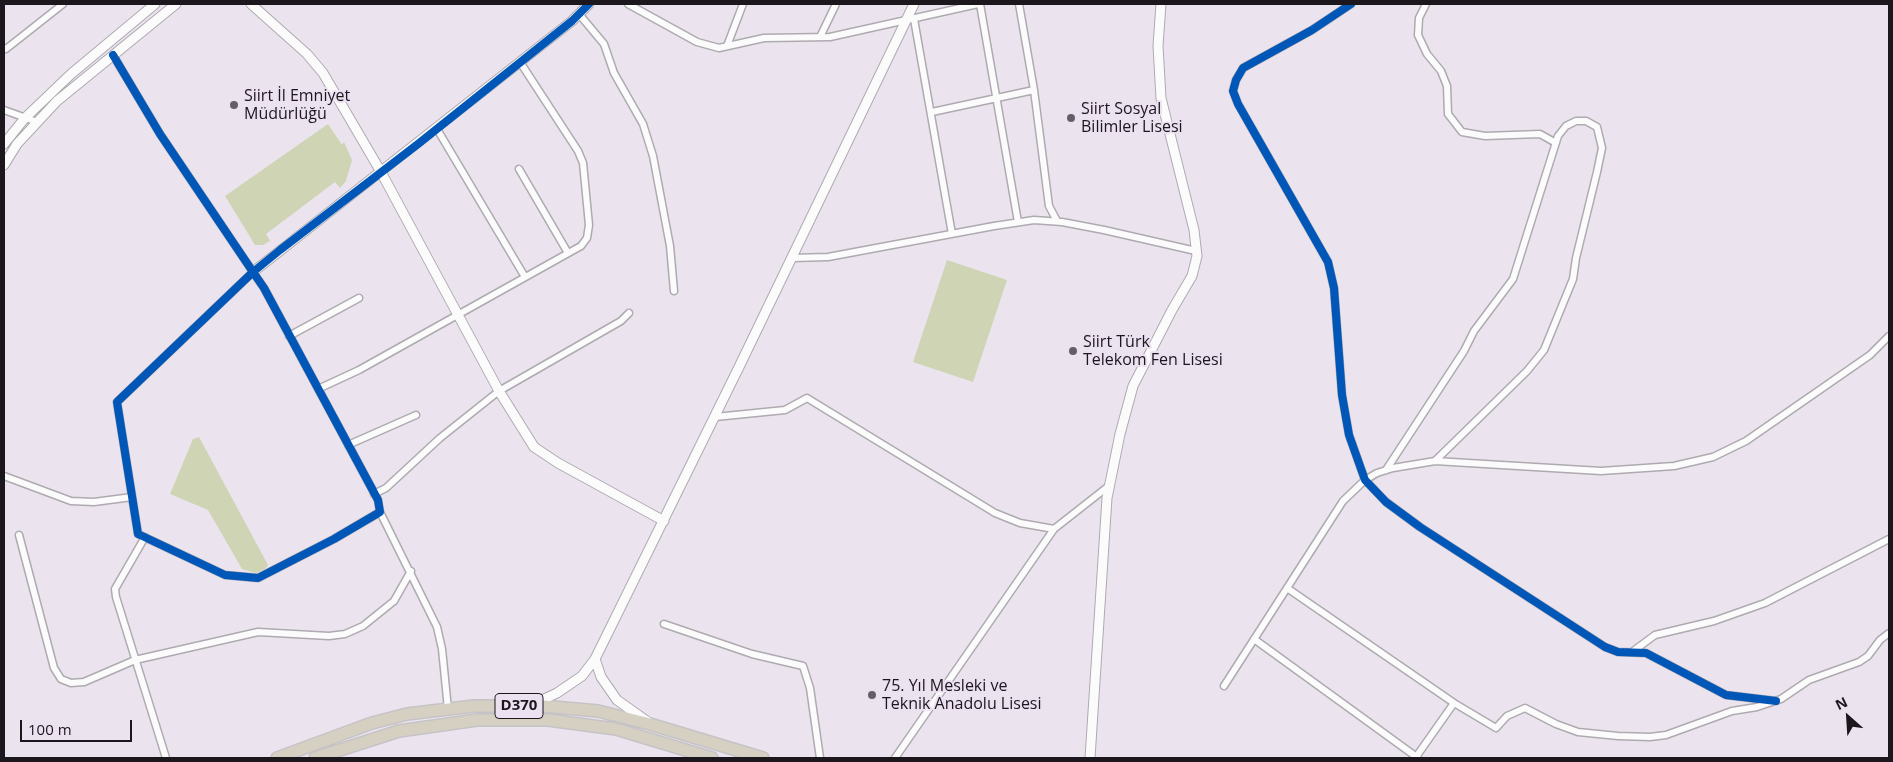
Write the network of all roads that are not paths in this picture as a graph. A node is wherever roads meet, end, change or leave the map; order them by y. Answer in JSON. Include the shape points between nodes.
{"nodes":[{"id":1,"x":63,"y":4,"type":"edge"},
{"id":2,"x":155,"y":4,"type":"edge"},
{"id":3,"x":176,"y":4,"type":"edge"},
{"id":4,"x":251,"y":4,"type":"edge"},
{"id":5,"x":588,"y":4,"type":"edge"},
{"id":6,"x":628,"y":4,"type":"edge"},
{"id":7,"x":743,"y":4,"type":"edge"},
{"id":8,"x":836,"y":4,"type":"edge"},
{"id":9,"x":914,"y":4,"type":"edge"},
{"id":10,"x":979,"y":4,"type":"edge"},
{"id":11,"x":1019,"y":4,"type":"edge"},
{"id":12,"x":1161,"y":4,"type":"edge"},
{"id":13,"x":1351,"y":4,"type":"edge"},
{"id":14,"x":1426,"y":4,"type":"edge"},
{"id":15,"x":579,"y":14,"type":"junction"},
{"id":16,"x":910,"y":20,"type":"junction"},
{"id":17,"x":820,"y":37,"type":"junction"},
{"id":18,"x":727,"y":46,"type":"junction"},
{"id":19,"x":4,"y":48,"type":"edge"},
{"id":20,"x":113,"y":55,"type":"junction"},
{"id":21,"x":520,"y":62,"type":"junction"},
{"id":22,"x":1034,"y":90,"type":"junction"},
{"id":23,"x":996,"y":99,"type":"junction"},
{"id":24,"x":4,"y":110,"type":"edge"},
{"id":25,"x":932,"y":112,"type":"junction"},
{"id":26,"x":25,"y":118,"type":"junction"},
{"id":27,"x":37,"y":122,"type":"junction"},
{"id":28,"x":437,"y":129,"type":"junction"},
{"id":29,"x":4,"y":144,"type":"edge"},
{"id":30,"x":1556,"y":144,"type":"junction"},
{"id":31,"x":4,"y":165,"type":"edge"},
{"id":32,"x":519,"y":169,"type":"dead end"},
{"id":33,"x":381,"y":172,"type":"junction"},
{"id":34,"x":1018,"y":222,"type":"junction"},
{"id":35,"x":1057,"y":222,"type":"junction"},
{"id":36,"x":952,"y":234,"type":"junction"},
{"id":37,"x":1196,"y":251,"type":"junction"},
{"id":38,"x":568,"y":253,"type":"junction"},
{"id":39,"x":792,"y":258,"type":"junction"},
{"id":40,"x":253,"y":272,"type":"junction"},
{"id":41,"x":525,"y":277,"type":"junction"},
{"id":42,"x":674,"y":291,"type":"dead end"},
{"id":43,"x":359,"y":298,"type":"dead end"},
{"id":44,"x":629,"y":313,"type":"dead end"},
{"id":45,"x":456,"y":315,"type":"junction"},
{"id":46,"x":289,"y":336,"type":"junction"},
{"id":47,"x":1889,"y":336,"type":"edge"},
{"id":48,"x":318,"y":389,"type":"junction"},
{"id":49,"x":500,"y":391,"type":"junction"},
{"id":50,"x":416,"y":415,"type":"dead end"},
{"id":51,"x":715,"y":417,"type":"junction"},
{"id":52,"x":348,"y":446,"type":"junction"},
{"id":53,"x":1435,"y":461,"type":"junction"},
{"id":54,"x":1386,"y":470,"type":"junction"},
{"id":55,"x":4,"y":476,"type":"edge"},
{"id":56,"x":1365,"y":480,"type":"junction"},
{"id":57,"x":1110,"y":485,"type":"junction"},
{"id":58,"x":374,"y":494,"type":"junction"},
{"id":59,"x":132,"y":497,"type":"junction"},
{"id":60,"x":380,"y":512,"type":"junction"},
{"id":61,"x":664,"y":521,"type":"junction"},
{"id":62,"x":1054,"y":529,"type":"junction"},
{"id":63,"x":19,"y":535,"type":"dead end"},
{"id":64,"x":145,"y":538,"type":"junction"},
{"id":65,"x":1889,"y":539,"type":"edge"},
{"id":66,"x":411,"y":571,"type":"junction"},
{"id":67,"x":1286,"y":588,"type":"junction"},
{"id":68,"x":664,"y":624,"type":"dead end"},
{"id":69,"x":1889,"y":632,"type":"edge"},
{"id":70,"x":1254,"y":639,"type":"junction"},
{"id":71,"x":1632,"y":652,"type":"junction"},
{"id":72,"x":595,"y":659,"type":"junction"},
{"id":73,"x":136,"y":660,"type":"junction"},
{"id":74,"x":1224,"y":686,"type":"dead end"},
{"id":75,"x":1776,"y":701,"type":"junction"},
{"id":76,"x":1454,"y":703,"type":"junction"},
{"id":77,"x":530,"y":706,"type":"junction"},
{"id":78,"x":448,"y":709,"type":"junction"},
{"id":79,"x":650,"y":724,"type":"junction"},
{"id":80,"x":166,"y":758,"type":"edge"},
{"id":81,"x":277,"y":758,"type":"edge"},
{"id":82,"x":315,"y":758,"type":"edge"},
{"id":83,"x":712,"y":758,"type":"edge"},
{"id":84,"x":763,"y":758,"type":"edge"},
{"id":85,"x":820,"y":758,"type":"edge"},
{"id":86,"x":895,"y":758,"type":"edge"},
{"id":87,"x":1090,"y":758,"type":"edge"},
{"id":88,"x":1417,"y":758,"type":"edge"}],
"edges":[{"from":1,"to":19,"type":"street"},
{"from":2,"to":26,"type":"street","via":[[71,74]]},
{"from":3,"to":20,"type":"street"},
{"from":4,"to":33,"type":"street","via":[[307,54],[323,73]]},
{"from":5,"to":15,"type":"street"},
{"from":6,"to":18,"type":"street","via":[[698,42],[719,48]]},
{"from":7,"to":18,"type":"street"},
{"from":8,"to":17,"type":"street"},
{"from":9,"to":16,"type":"street"},
{"from":10,"to":16,"type":"street"},
{"from":10,"to":23,"type":"street"},
{"from":11,"to":22,"type":"street"},
{"from":12,"to":37,"type":"street","via":[[1158,46],[1161,98],[1194,230]]},
{"from":13,"to":56,"type":"street","via":[[1243,68],[1233,91],[1332,273],[1342,395],[1349,435]]},
{"from":14,"to":30,"type":"street","via":[[1418,35],[1427,54],[1441,71],[1447,86],[1448,114],[1462,132],[1485,136],[1540,134]]},
{"from":15,"to":21,"type":"street"},
{"from":15,"to":42,"type":"street","via":[[604,44],[614,73],[643,124],[670,246]]},
{"from":16,"to":17,"type":"street"},
{"from":16,"to":25,"type":"street"},
{"from":16,"to":39,"type":"street"},
{"from":17,"to":18,"type":"street","via":[[764,38]]},
{"from":20,"to":27,"type":"street","via":[[57,100]]},
{"from":20,"to":40,"type":"street","via":[[160,134]]},
{"from":21,"to":28,"type":"street"},
{"from":21,"to":38,"type":"street","via":[[578,151],[583,164],[589,224],[587,238]]},
{"from":22,"to":23,"type":"street"},
{"from":22,"to":35,"type":"street","via":[[1049,206]]},
{"from":23,"to":25,"type":"street"},
{"from":23,"to":34,"type":"street"},
{"from":24,"to":26,"type":"street"},
{"from":25,"to":36,"type":"street"},
{"from":26,"to":27,"type":"street"},
{"from":26,"to":29,"type":"street"},
{"from":27,"to":31,"type":"street"},
{"from":28,"to":33,"type":"street"},
{"from":28,"to":41,"type":"street"},
{"from":30,"to":53,"type":"street","via":[[1566,126],[1586,121],[1597,127],[1602,148],[1573,279],[1544,350],[1527,371]]},
{"from":30,"to":54,"type":"street","via":[[1513,279],[1474,331]]},
{"from":32,"to":38,"type":"street"},
{"from":33,"to":40,"type":"street"},
{"from":33,"to":45,"type":"street"},
{"from":34,"to":35,"type":"street"},
{"from":34,"to":36,"type":"street"},
{"from":35,"to":37,"type":"street"},
{"from":36,"to":39,"type":"street","via":[[828,257]]},
{"from":37,"to":57,"type":"street","via":[[1192,276],[1133,386]]},
{"from":38,"to":41,"type":"street"},
{"from":39,"to":51,"type":"street"},
{"from":40,"to":46,"type":"street"},
{"from":40,"to":59,"type":"street","via":[[117,402]]},
{"from":41,"to":45,"type":"street"},
{"from":43,"to":46,"type":"street"},
{"from":44,"to":49,"type":"street","via":[[622,321]]},
{"from":45,"to":48,"type":"street","via":[[359,370]]},
{"from":45,"to":49,"type":"street"},
{"from":46,"to":48,"type":"street"},
{"from":47,"to":53,"type":"street","via":[[1870,355],[1746,441],[1713,457],[1674,466],[1601,470]]},
{"from":48,"to":52,"type":"street"},
{"from":49,"to":58,"type":"street","via":[[440,438],[386,488]]},
{"from":49,"to":61,"type":"street","via":[[534,447]]},
{"from":50,"to":52,"type":"street"},
{"from":51,"to":61,"type":"street"},
{"from":51,"to":62,"type":"street","via":[[785,410],[807,398],[995,513],[1020,523]]},
{"from":52,"to":58,"type":"street"},
{"from":53,"to":54,"type":"street"},
{"from":54,"to":56,"type":"street"},
{"from":55,"to":59,"type":"street","via":[[71,501],[94,502]]},
{"from":56,"to":67,"type":"street","via":[[1342,501]]},
{"from":56,"to":71,"type":"street","via":[[1386,502],[1420,527],[1571,627],[1605,647],[1618,652]]},
{"from":57,"to":62,"type":"street"},
{"from":57,"to":87,"type":"street"},
{"from":58,"to":60,"type":"street"},
{"from":59,"to":64,"type":"street","via":[[138,534]]},
{"from":60,"to":64,"type":"street","via":[[258,578],[225,575]]},
{"from":60,"to":66,"type":"street"},
{"from":61,"to":72,"type":"street"},
{"from":62,"to":86,"type":"street"},
{"from":63,"to":73,"type":"street","via":[[54,668],[61,680],[84,682]]},
{"from":64,"to":73,"type":"street","via":[[116,589]]},
{"from":65,"to":71,"type":"street","via":[[1765,603],[1714,621],[1662,633]]},
{"from":66,"to":73,"type":"street","via":[[394,601],[363,626],[345,634],[258,632]]},
{"from":66,"to":78,"type":"street","via":[[437,627]]},
{"from":67,"to":70,"type":"street"},
{"from":67,"to":76,"type":"street"},
{"from":68,"to":85,"type":"street","via":[[752,654],[803,666],[810,688]]},
{"from":69,"to":75,"type":"street","via":[[1868,656],[1809,680]]},
{"from":70,"to":74,"type":"street"},
{"from":70,"to":88,"type":"street"},
{"from":71,"to":75,"type":"street","via":[[1646,653],[1726,695]]},
{"from":72,"to":77,"type":"street","via":[[582,676]]},
{"from":72,"to":79,"type":"street","via":[[601,677],[617,700]]},
{"from":73,"to":80,"type":"street"},
{"from":75,"to":76,"type":"street","via":[[1650,737],[1578,732],[1526,708],[1507,716],[1496,728]]},
{"from":76,"to":88,"type":"street"},
{"from":77,"to":78,"type":"highway","number":"D370"},
{"from":77,"to":79,"type":"highway","number":"D370","via":[[598,711]]},
{"from":78,"to":81,"type":"highway","number":"D370","via":[[407,714],[372,723]]},
{"from":79,"to":84,"type":"highway","number":"D370"},
{"from":82,"to":83,"type":"highway","number":"D370","via":[[399,731],[477,720],[548,720],[616,729]]}]}
